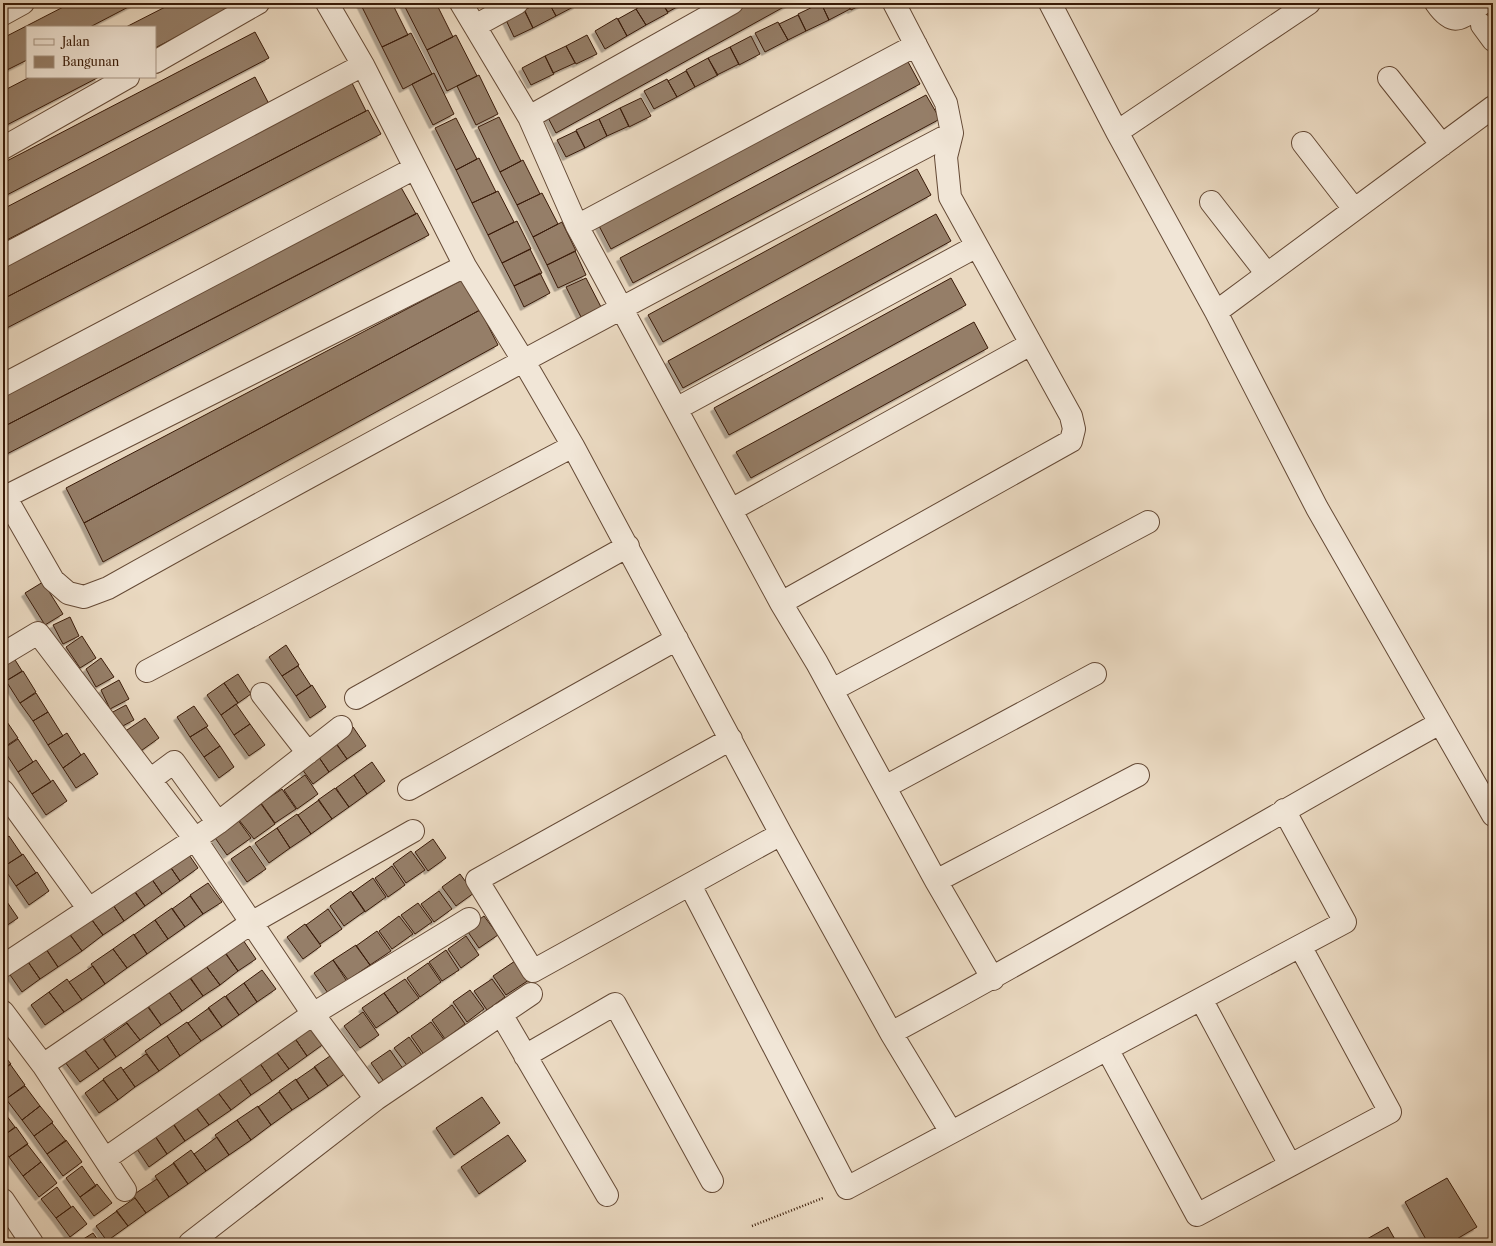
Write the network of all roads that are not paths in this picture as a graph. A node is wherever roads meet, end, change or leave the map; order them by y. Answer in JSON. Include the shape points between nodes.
{"nodes":[{"id":1,"x":22,"y":3,"type":"edge"},
{"id":2,"x":258,"y":3,"type":"edge"},
{"id":3,"x":327,"y":3,"type":"edge"},
{"id":4,"x":462,"y":3,"type":"edge"},
{"id":5,"x":517,"y":3,"type":"edge"},
{"id":6,"x":732,"y":3,"type":"edge"},
{"id":7,"x":894,"y":3,"type":"edge"},
{"id":8,"x":1050,"y":3,"type":"edge"},
{"id":9,"x":1309,"y":3,"type":"edge"},
{"id":10,"x":1436,"y":3,"type":"edge"},
{"id":11,"x":1483,"y":3,"type":"edge"},
{"id":12,"x":3,"y":14,"type":"edge"},
{"id":13,"x":475,"y":26,"type":"junction"},
{"id":14,"x":916,"y":45,"type":"junction"},
{"id":15,"x":156,"y":61,"type":"edge"},
{"id":16,"x":363,"y":65,"type":"junction"},
{"id":17,"x":126,"y":78,"type":"edge"},
{"id":18,"x":1389,"y":78,"type":"dead end"},
{"id":19,"x":1493,"y":107,"type":"edge"},
{"id":20,"x":529,"y":117,"type":"junction"},
{"id":21,"x":1117,"y":132,"type":"junction"},
{"id":22,"x":952,"y":133,"type":"junction"},
{"id":23,"x":1303,"y":143,"type":"dead end"},
{"id":24,"x":1442,"y":145,"type":"junction"},
{"id":25,"x":3,"y":148,"type":"edge"},
{"id":26,"x":415,"y":168,"type":"junction"},
{"id":27,"x":1211,"y":202,"type":"dead end"},
{"id":28,"x":1354,"y":209,"type":"junction"},
{"id":29,"x":576,"y":226,"type":"junction"},
{"id":30,"x":977,"y":246,"type":"junction"},
{"id":31,"x":3,"y":256,"type":"edge"},
{"id":32,"x":465,"y":266,"type":"junction"},
{"id":33,"x":1267,"y":274,"type":"junction"},
{"id":34,"x":621,"y":308,"type":"junction"},
{"id":35,"x":1216,"y":312,"type":"junction"},
{"id":36,"x":1031,"y":344,"type":"junction"},
{"id":37,"x":523,"y":360,"type":"junction"},
{"id":38,"x":3,"y":385,"type":"edge"},
{"id":39,"x":676,"y":409,"type":"junction"},
{"id":40,"x":572,"y":446,"type":"junction"},
{"id":41,"x":4,"y":495,"type":"edge"},
{"id":42,"x":731,"y":510,"type":"junction"},
{"id":43,"x":1148,"y":522,"type":"dead end"},
{"id":44,"x":628,"y":546,"type":"junction"},
{"id":45,"x":782,"y":603,"type":"junction"},
{"id":46,"x":677,"y":639,"type":"junction"},
{"id":47,"x":3,"y":654,"type":"edge"},
{"id":48,"x":147,"y":671,"type":"dead end"},
{"id":49,"x":1095,"y":674,"type":"dead end"},
{"id":50,"x":832,"y":690,"type":"junction"},
{"id":51,"x":262,"y":694,"type":"dead end"},
{"id":52,"x":356,"y":698,"type":"dead end"},
{"id":53,"x":1440,"y":723,"type":"junction"},
{"id":54,"x":341,"y":728,"type":"dead end"},
{"id":55,"x":731,"y":740,"type":"junction"},
{"id":56,"x":308,"y":753,"type":"junction"},
{"id":57,"x":1138,"y":775,"type":"dead end"},
{"id":58,"x":150,"y":780,"type":"junction"},
{"id":59,"x":885,"y":787,"type":"junction"},
{"id":60,"x":410,"y":789,"type":"dead end"},
{"id":61,"x":3,"y":791,"type":"edge"},
{"id":62,"x":1490,"y":802,"type":"edge"},
{"id":63,"x":1284,"y":810,"type":"junction"},
{"id":64,"x":218,"y":823,"type":"junction"},
{"id":65,"x":413,"y":831,"type":"dead end"},
{"id":66,"x":781,"y":834,"type":"junction"},
{"id":67,"x":195,"y":839,"type":"junction"},
{"id":68,"x":936,"y":881,"type":"junction"},
{"id":69,"x":690,"y":886,"type":"junction"},
{"id":70,"x":88,"y":908,"type":"junction"},
{"id":71,"x":470,"y":919,"type":"dead end"},
{"id":72,"x":251,"y":924,"type":"junction"},
{"id":73,"x":1300,"y":946,"type":"junction"},
{"id":74,"x":3,"y":966,"type":"edge"},
{"id":75,"x":993,"y":979,"type":"junction"},
{"id":76,"x":531,"y":994,"type":"dead end"},
{"id":77,"x":1201,"y":999,"type":"junction"},
{"id":78,"x":3,"y":1012,"type":"edge"},
{"id":79,"x":313,"y":1014,"type":"junction"},
{"id":80,"x":501,"y":1014,"type":"junction"},
{"id":81,"x":891,"y":1033,"type":"junction"},
{"id":82,"x":1107,"y":1049,"type":"junction"},
{"id":83,"x":525,"y":1056,"type":"junction"},
{"id":84,"x":43,"y":1065,"type":"junction"},
{"id":85,"x":376,"y":1099,"type":"junction"},
{"id":86,"x":952,"y":1132,"type":"junction"},
{"id":87,"x":105,"y":1159,"type":"junction"},
{"id":88,"x":1290,"y":1165,"type":"junction"},
{"id":89,"x":712,"y":1181,"type":"dead end"},
{"id":90,"x":125,"y":1190,"type":"dead end"},
{"id":91,"x":607,"y":1195,"type":"dead end"},
{"id":92,"x":3,"y":1200,"type":"edge"},
{"id":93,"x":32,"y":1243,"type":"edge"},
{"id":94,"x":190,"y":1243,"type":"edge"}],
"edges":[{"from":1,"to":12,"type":"street"},
{"from":2,"to":15,"type":"street"},
{"from":3,"to":16,"type":"street"},
{"from":4,"to":13,"type":"street"},
{"from":5,"to":13,"type":"street"},
{"from":6,"to":20,"type":"street"},
{"from":7,"to":14,"type":"street"},
{"from":8,"to":21,"type":"street"},
{"from":9,"to":21,"type":"street"},
{"from":10,"to":11,"type":"street","via":[[1443,13],[1455,20]]},
{"from":13,"to":20,"type":"street"},
{"from":14,"to":22,"type":"street","via":[[946,103]]},
{"from":14,"to":29,"type":"street"},
{"from":16,"to":26,"type":"street"},
{"from":16,"to":31,"type":"street"},
{"from":17,"to":25,"type":"street"},
{"from":18,"to":24,"type":"street"},
{"from":19,"to":24,"type":"street"},
{"from":20,"to":29,"type":"street"},
{"from":21,"to":35,"type":"street"},
{"from":22,"to":30,"type":"street","via":[[946,157],[950,197]]},
{"from":22,"to":34,"type":"street"},
{"from":23,"to":28,"type":"street"},
{"from":24,"to":28,"type":"street"},
{"from":26,"to":32,"type":"street"},
{"from":26,"to":38,"type":"street"},
{"from":27,"to":33,"type":"street"},
{"from":28,"to":33,"type":"street"},
{"from":29,"to":34,"type":"street"},
{"from":30,"to":36,"type":"street"},
{"from":30,"to":39,"type":"street"},
{"from":32,"to":37,"type":"street"},
{"from":32,"to":41,"type":"street"},
{"from":33,"to":35,"type":"street"},
{"from":34,"to":37,"type":"street"},
{"from":34,"to":39,"type":"street"},
{"from":35,"to":53,"type":"street","via":[[1317,508]]},
{"from":36,"to":42,"type":"street"},
{"from":36,"to":45,"type":"street","via":[[1071,416],[1074,429],[1071,441]]},
{"from":37,"to":40,"type":"street"},
{"from":37,"to":41,"type":"street","via":[[108,588],[84,597],[68,593],[53,580]]},
{"from":39,"to":42,"type":"street"},
{"from":40,"to":44,"type":"street"},
{"from":40,"to":48,"type":"street"},
{"from":42,"to":45,"type":"street"},
{"from":43,"to":50,"type":"street"},
{"from":44,"to":46,"type":"street"},
{"from":44,"to":52,"type":"street"},
{"from":45,"to":50,"type":"street"},
{"from":46,"to":55,"type":"street"},
{"from":46,"to":60,"type":"street"},
{"from":47,"to":58,"type":"street","via":[[38,633]]},
{"from":49,"to":59,"type":"street"},
{"from":50,"to":59,"type":"street"},
{"from":51,"to":56,"type":"street"},
{"from":53,"to":62,"type":"street"},
{"from":53,"to":63,"type":"street"},
{"from":54,"to":56,"type":"street"},
{"from":55,"to":66,"type":"street"},
{"from":55,"to":69,"type":"street","via":[[477,880],[533,971]]},
{"from":56,"to":64,"type":"street"},
{"from":57,"to":68,"type":"street"},
{"from":58,"to":64,"type":"street","via":[[174,762]]},
{"from":58,"to":67,"type":"street"},
{"from":59,"to":68,"type":"street"},
{"from":61,"to":70,"type":"street"},
{"from":63,"to":73,"type":"street","via":[[1345,922]]},
{"from":63,"to":75,"type":"street"},
{"from":64,"to":67,"type":"street"},
{"from":65,"to":72,"type":"street"},
{"from":66,"to":69,"type":"street"},
{"from":66,"to":81,"type":"street"},
{"from":67,"to":70,"type":"street"},
{"from":67,"to":72,"type":"street"},
{"from":68,"to":75,"type":"street"},
{"from":69,"to":86,"type":"street","via":[[847,1188]]},
{"from":70,"to":74,"type":"street"},
{"from":71,"to":79,"type":"street"},
{"from":72,"to":79,"type":"street"},
{"from":72,"to":84,"type":"street"},
{"from":73,"to":77,"type":"street"},
{"from":73,"to":88,"type":"street","via":[[1390,1112]]},
{"from":75,"to":81,"type":"street"},
{"from":76,"to":80,"type":"street"},
{"from":77,"to":82,"type":"street"},
{"from":77,"to":88,"type":"street"},
{"from":78,"to":84,"type":"street"},
{"from":79,"to":85,"type":"street"},
{"from":79,"to":87,"type":"street"},
{"from":80,"to":83,"type":"street"},
{"from":80,"to":85,"type":"street"},
{"from":81,"to":86,"type":"street"},
{"from":82,"to":86,"type":"street"},
{"from":82,"to":88,"type":"street","via":[[1197,1215]]},
{"from":83,"to":89,"type":"street","via":[[615,1004]]},
{"from":83,"to":91,"type":"street"},
{"from":84,"to":87,"type":"street"},
{"from":85,"to":94,"type":"street"},
{"from":87,"to":90,"type":"street"},
{"from":92,"to":93,"type":"street"}]}
